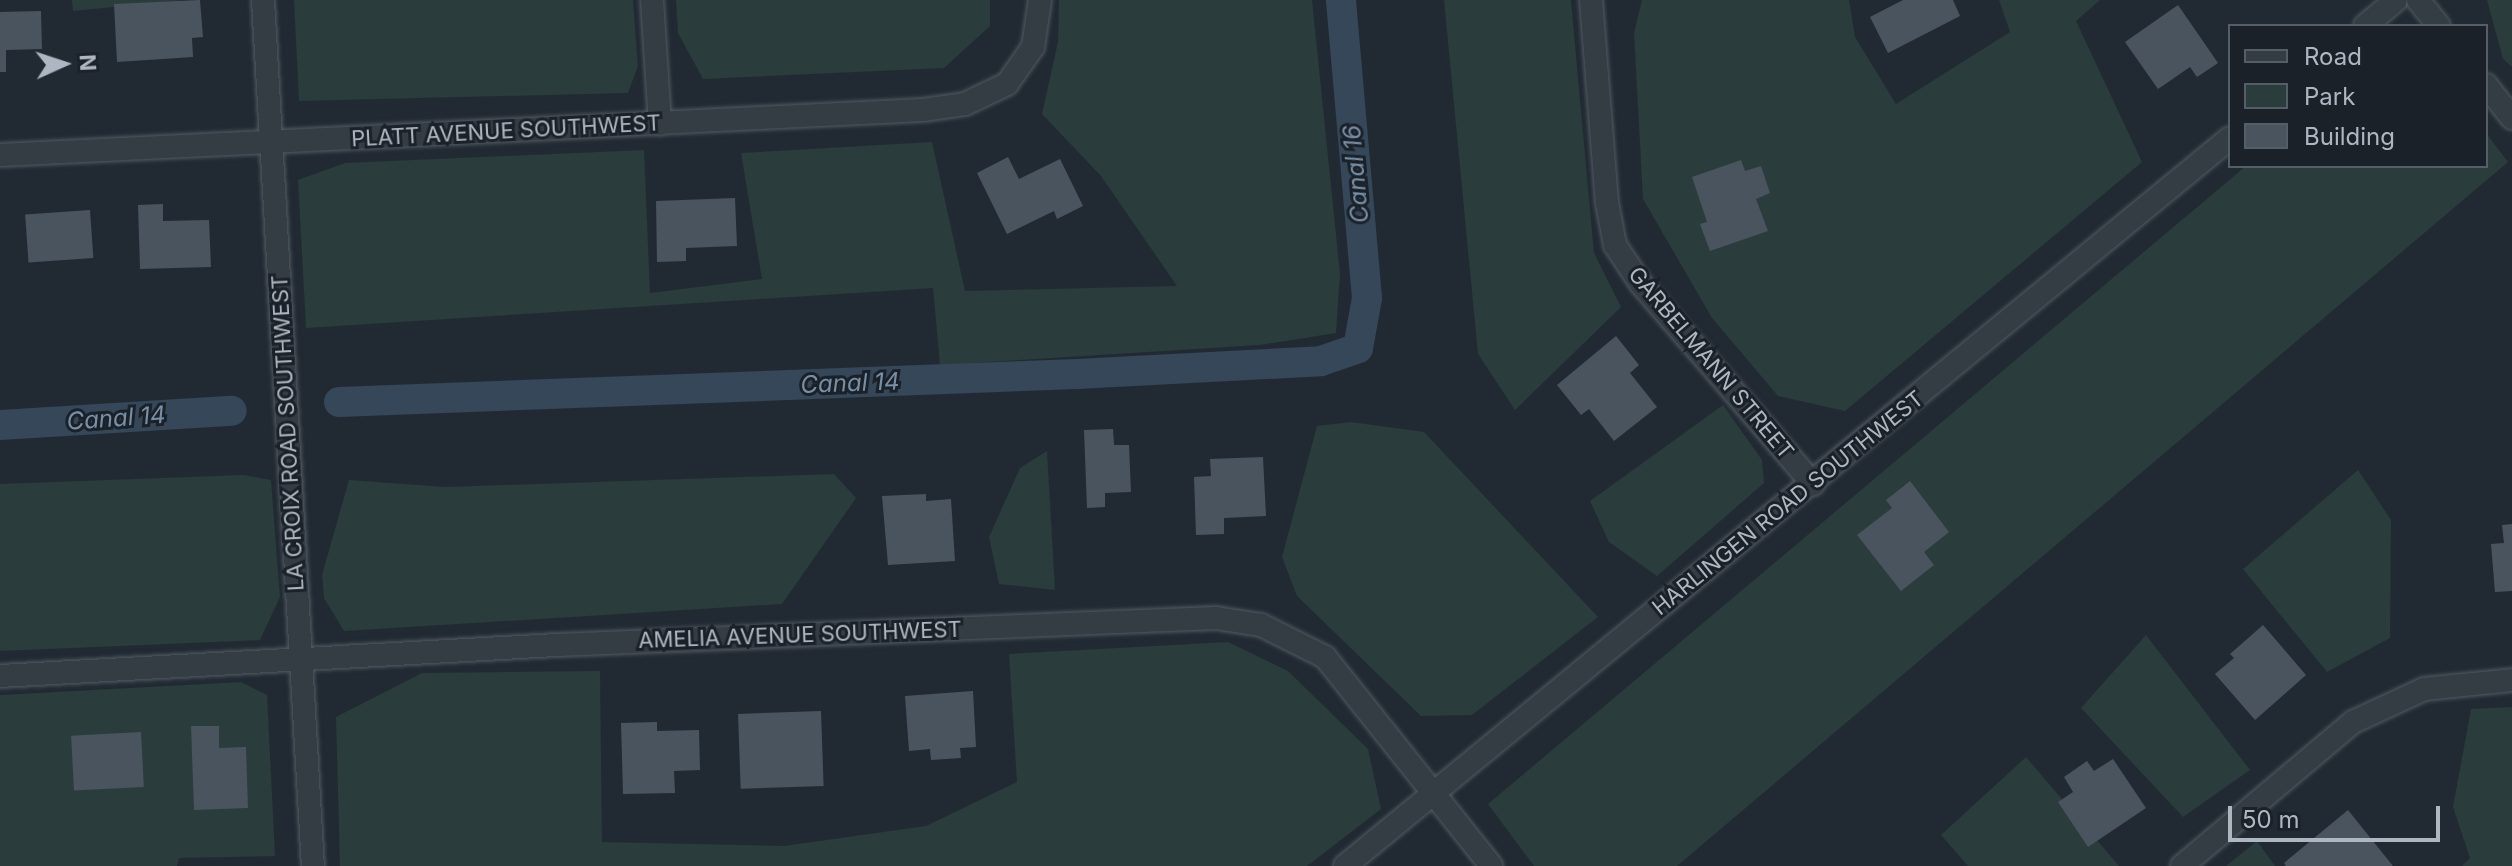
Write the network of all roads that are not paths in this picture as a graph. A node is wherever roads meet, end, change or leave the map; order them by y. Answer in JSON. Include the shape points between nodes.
{"nodes":[{"id":1,"x":263,"y":0,"type":"edge"},
{"id":2,"x":652,"y":0,"type":"edge"},
{"id":3,"x":1040,"y":0,"type":"edge"},
{"id":4,"x":1591,"y":0,"type":"edge"},
{"id":5,"x":2396,"y":0,"type":"edge"},
{"id":6,"x":2418,"y":0,"type":"edge"},
{"id":7,"x":2367,"y":24,"type":"edge"},
{"id":8,"x":2437,"y":24,"type":"edge"},
{"id":9,"x":2488,"y":88,"type":"edge"},
{"id":10,"x":2512,"y":118,"type":"edge"},
{"id":11,"x":660,"y":124,"type":"junction"},
{"id":12,"x":2228,"y":140,"type":"edge"},
{"id":13,"x":270,"y":142,"type":"junction"},
{"id":14,"x":0,"y":155,"type":"edge"},
{"id":15,"x":1813,"y":484,"type":"junction"},
{"id":16,"x":301,"y":661,"type":"junction"},
{"id":17,"x":0,"y":676,"type":"edge"},
{"id":18,"x":2512,"y":680,"type":"edge"},
{"id":19,"x":1432,"y":794,"type":"junction"},
{"id":20,"x":313,"y":866,"type":"edge"},
{"id":21,"x":1345,"y":866,"type":"edge"},
{"id":22,"x":1491,"y":866,"type":"edge"},
{"id":23,"x":2182,"y":866,"type":"edge"}],
"edges":[{"from":1,"to":13,"type":"street","name":"LA CROIX ROAD SOUTHWEST"},
{"from":2,"to":11,"type":"street"},
{"from":3,"to":11,"type":"street","name":"PLATT AVENUE SOUTHWEST","via":[[1033,47],[1007,84],[965,104]]},
{"from":4,"to":15,"type":"street","name":"GARBELMANN STREET","via":[[1615,245],[1641,284]]},
{"from":5,"to":7,"type":"street"},
{"from":6,"to":8,"type":"street"},
{"from":9,"to":10,"type":"street"},
{"from":11,"to":13,"type":"street","name":"PLATT AVENUE SOUTHWEST"},
{"from":12,"to":15,"type":"street","name":"HARLINGEN ROAD SOUTHWEST"},
{"from":13,"to":14,"type":"street","name":"PLATT AVENUE SOUTHWEST"},
{"from":13,"to":16,"type":"street","name":"LA CROIX ROAD SOUTHWEST"},
{"from":15,"to":19,"type":"street","name":"HARLINGEN ROAD SOUTHWEST"},
{"from":16,"to":17,"type":"street","name":"AMELIA AVENUE SOUTHWEST"},
{"from":16,"to":19,"type":"street","name":"AMELIA AVENUE SOUTHWEST","via":[[1216,618],[1261,625],[1325,657]]},
{"from":16,"to":20,"type":"street","name":"LA CROIX ROAD SOUTHWEST"},
{"from":18,"to":23,"type":"street","via":[[2424,689],[2353,722]]},
{"from":19,"to":21,"type":"street","name":"HARLINGEN ROAD SOUTHWEST"},
{"from":19,"to":22,"type":"street","name":"AMELIA AVENUE SOUTHWEST"}]}
